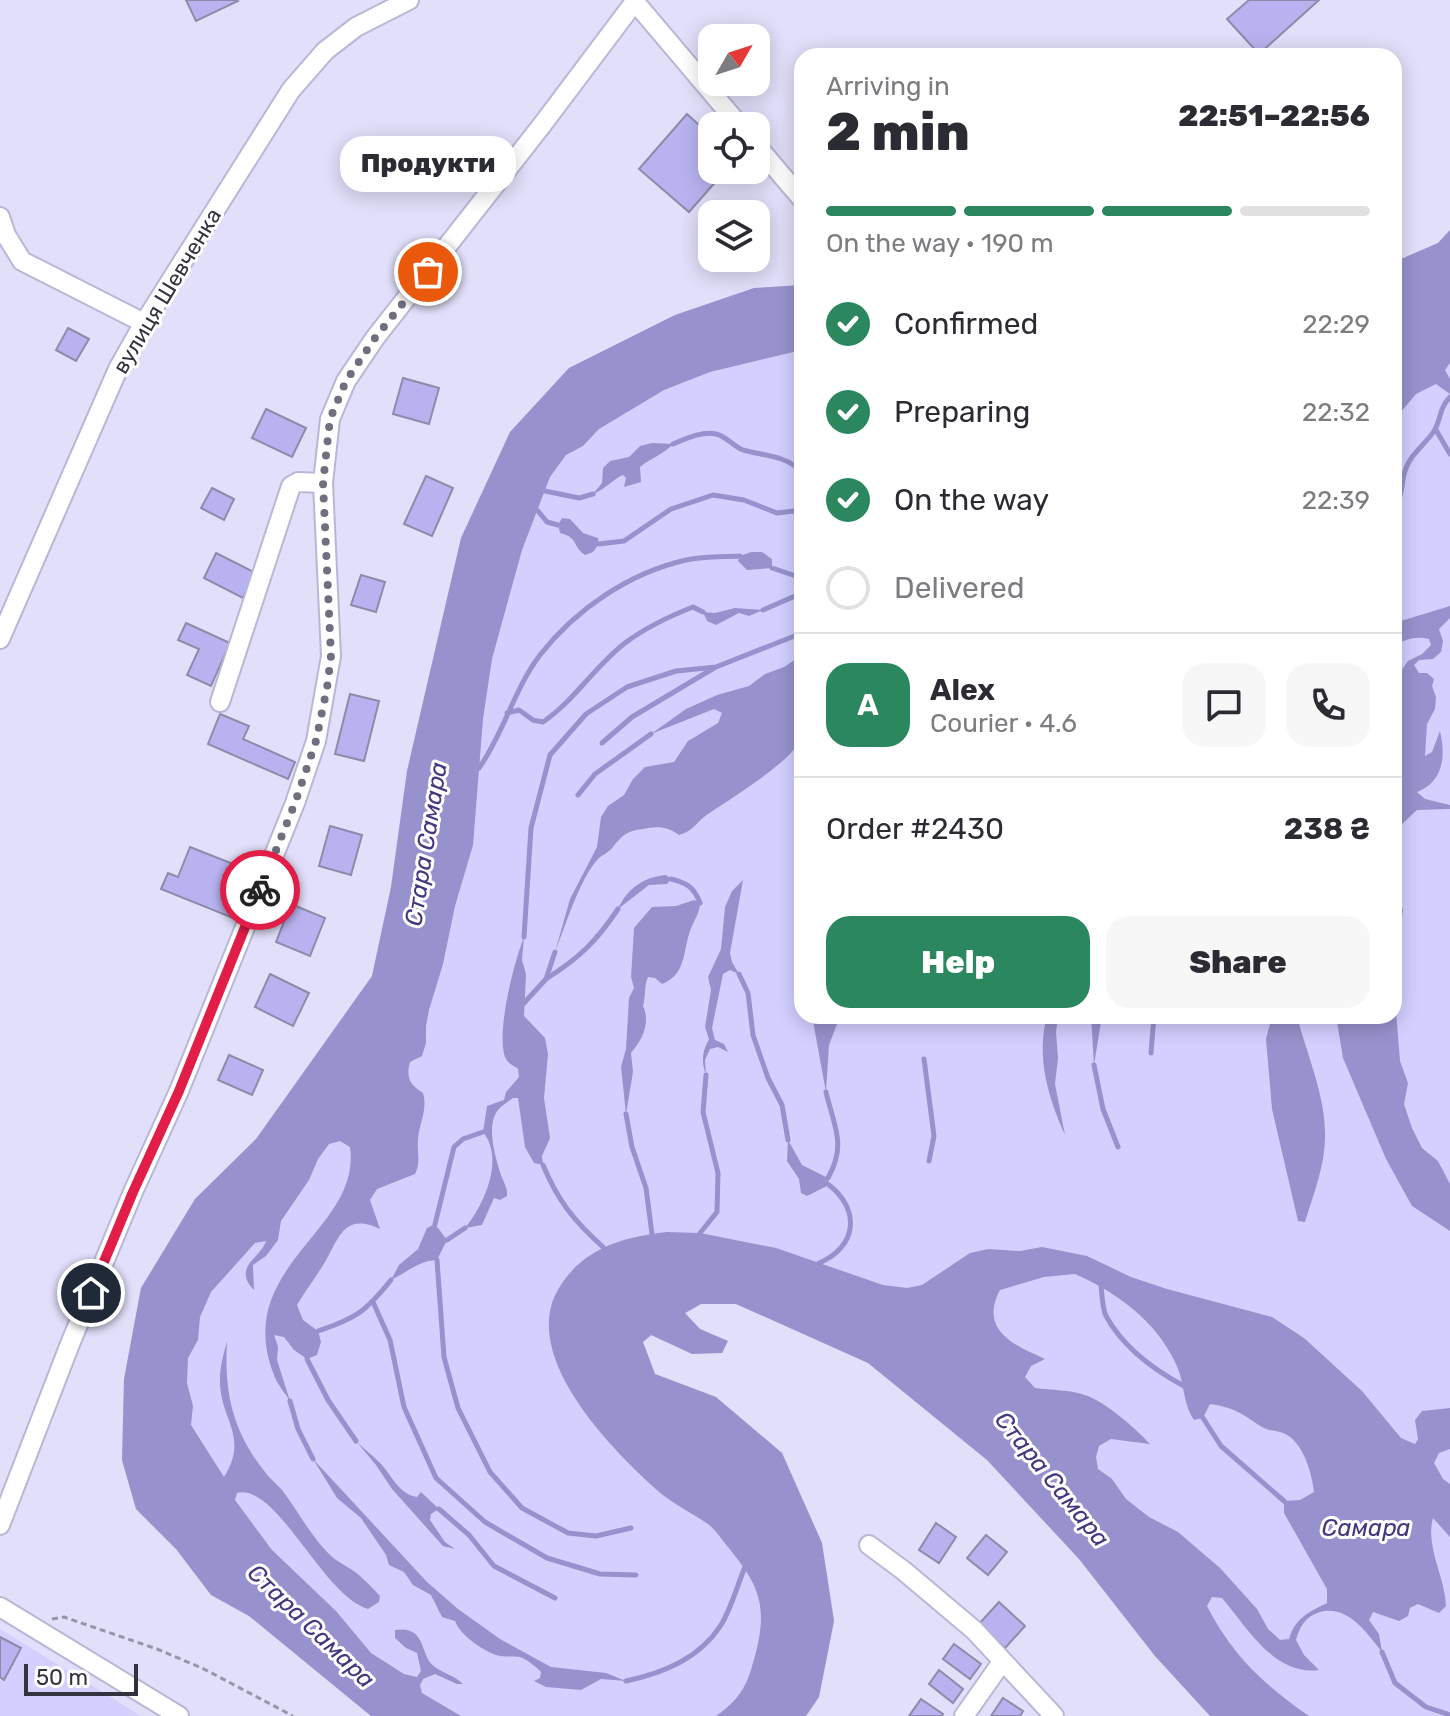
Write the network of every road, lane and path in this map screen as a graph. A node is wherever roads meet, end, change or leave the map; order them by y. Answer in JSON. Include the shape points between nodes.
{"nodes":[{"id":1,"x":409,"y":0,"type":"edge"},
{"id":2,"x":635,"y":1,"type":"edge"},
{"id":3,"x":728,"y":112,"type":"edge"},
{"id":4,"x":770,"y":161,"type":"edge"},
{"id":5,"x":794,"y":190,"type":"edge"},
{"id":6,"x":0,"y":217,"type":"edge"},
{"id":7,"x":144,"y":323,"type":"junction"},
{"id":8,"x":323,"y":483,"type":"junction"},
{"id":9,"x":0,"y":639,"type":"edge"},
{"id":10,"x":220,"y":702,"type":"dead end"},
{"id":11,"x":0,"y":1525,"type":"edge"},
{"id":12,"x":869,"y":1545,"type":"dead end"},
{"id":13,"x":0,"y":1607,"type":"edge"},
{"id":14,"x":25,"y":1622,"type":"junction"},
{"id":15,"x":1002,"y":1662,"type":"junction"},
{"id":16,"x":179,"y":1716,"type":"edge"},
{"id":17,"x":293,"y":1716,"type":"edge"},
{"id":18,"x":964,"y":1716,"type":"edge"},
{"id":19,"x":1054,"y":1716,"type":"edge"}],
"edges":[{"from":1,"to":7,"type":"street","name":"вулиця Шевченка","via":[[335,43],[291,90]]},
{"from":2,"to":3,"type":"street"},
{"from":2,"to":8,"type":"street","via":[[346,381],[330,419]]},
{"from":4,"to":5,"type":"street"},
{"from":6,"to":7,"type":"street","via":[[22,261]]},
{"from":7,"to":9,"type":"street","name":"вулиця Шевченка","via":[[112,383]]},
{"from":8,"to":10,"type":"street","via":[[291,486]]},
{"from":8,"to":11,"type":"street","via":[[331,656],[316,741]]},
{"from":12,"to":15,"type":"street","via":[[974,1630]]},
{"from":13,"to":14,"type":"street"},
{"from":14,"to":16,"type":"street"},
{"from":14,"to":17,"type":"path","via":[[64,1617],[157,1649]]},
{"from":15,"to":18,"type":"street"},
{"from":15,"to":19,"type":"street"}]}
